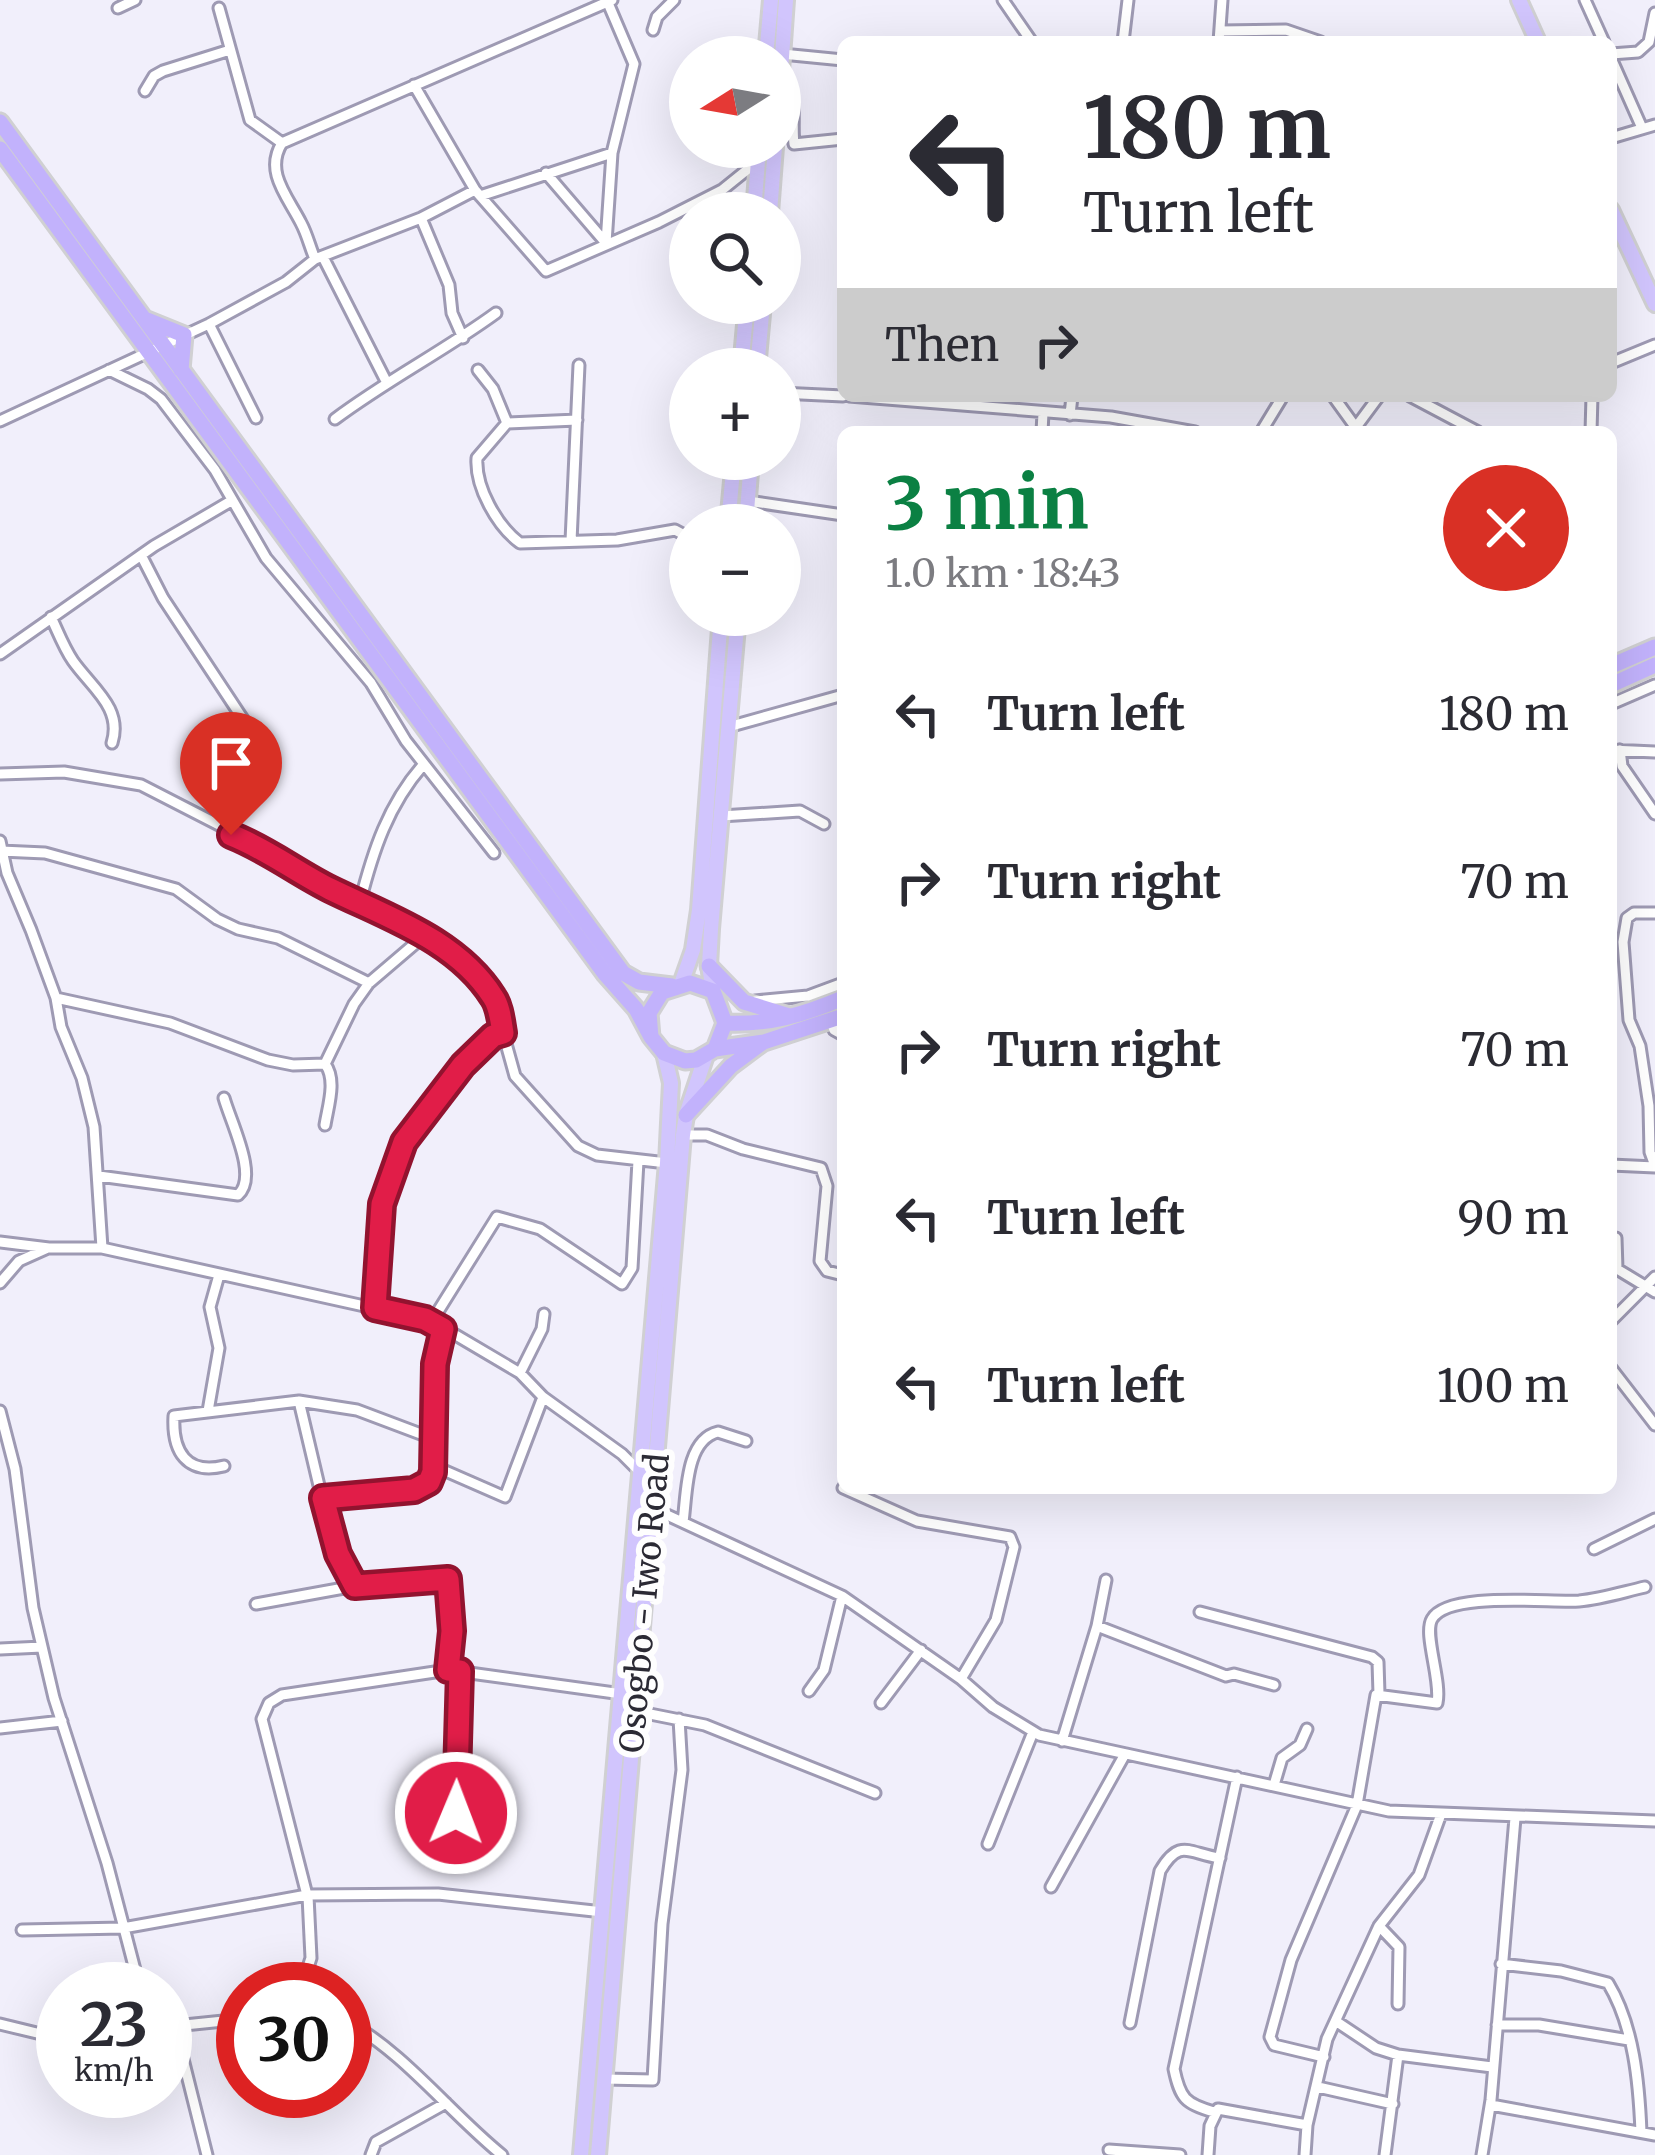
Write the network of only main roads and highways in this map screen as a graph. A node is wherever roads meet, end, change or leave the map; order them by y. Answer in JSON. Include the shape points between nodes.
{"nodes":[{"id":1,"x":771,"y":0,"type":"edge"},
{"id":2,"x":786,"y":0,"type":"edge"},
{"id":3,"x":1519,"y":0,"type":"edge"},
{"id":4,"x":773,"y":36,"type":"edge"},
{"id":5,"x":778,"y":36,"type":"edge"},
{"id":6,"x":1535,"y":36,"type":"edge"},
{"id":7,"x":0,"y":122,"type":"edge"},
{"id":8,"x":0,"y":149,"type":"edge"},
{"id":9,"x":1617,"y":223,"type":"edge"},
{"id":10,"x":1655,"y":304,"type":"edge"},
{"id":11,"x":144,"y":319,"type":"junction"},
{"id":12,"x":156,"y":348,"type":"junction"},
{"id":13,"x":181,"y":370,"type":"junction"},
{"id":14,"x":719,"y":636,"type":"edge"},
{"id":15,"x":736,"y":636,"type":"edge"},
{"id":16,"x":1655,"y":646,"type":"edge"},
{"id":17,"x":1617,"y":663,"type":"edge"},
{"id":18,"x":1655,"y":665,"type":"edge"},
{"id":19,"x":1617,"y":682,"type":"edge"},
{"id":20,"x":709,"y":966,"type":"junction"},
{"id":21,"x":677,"y":985,"type":"junction"},
{"id":22,"x":713,"y":992,"type":"junction"},
{"id":23,"x":837,"y":1001,"type":"edge"},
{"id":24,"x":798,"y":1018,"type":"junction"},
{"id":25,"x":837,"y":1018,"type":"edge"},
{"id":26,"x":725,"y":1023,"type":"junction"},
{"id":27,"x":651,"y":1037,"type":"junction"},
{"id":28,"x":764,"y":1042,"type":"junction"},
{"id":29,"x":710,"y":1052,"type":"junction"},
{"id":30,"x":664,"y":1053,"type":"junction"},
{"id":31,"x":686,"y":1114,"type":"junction"},
{"id":32,"x":581,"y":2155,"type":"edge"},
{"id":33,"x":598,"y":2155,"type":"edge"}],
"edges":[{"from":1,"to":4,"type":"main road"},
{"from":2,"to":5,"type":"main road"},
{"from":3,"to":6,"type":"main road"},
{"from":7,"to":11,"type":"highway"},
{"from":8,"to":12,"type":"highway"},
{"from":9,"to":10,"type":"main road"},
{"from":11,"to":12,"type":"highway"},
{"from":11,"to":13,"type":"highway","via":[[184,335]]},
{"from":12,"to":13,"type":"highway"},
{"from":12,"to":27,"type":"highway"},
{"from":13,"to":21,"type":"highway","via":[[623,974]]},
{"from":14,"to":21,"type":"main road","via":[[699,910],[694,950]]},
{"from":15,"to":20,"type":"main road"},
{"from":16,"to":17,"type":"highway"},
{"from":18,"to":19,"type":"highway"},
{"from":20,"to":22,"type":"main road"},
{"from":20,"to":24,"type":"highway","via":[[744,1002]]},
{"from":21,"to":22,"type":"highway"},
{"from":21,"to":27,"type":"highway","via":[[649,1012]]},
{"from":22,"to":26,"type":"highway"},
{"from":23,"to":24,"type":"highway"},
{"from":24,"to":26,"type":"highway"},
{"from":25,"to":28,"type":"highway"},
{"from":26,"to":29,"type":"highway"},
{"from":27,"to":30,"type":"highway"},
{"from":28,"to":29,"type":"highway"},
{"from":28,"to":31,"type":"highway"},
{"from":29,"to":30,"type":"highway","via":[[685,1060]]},
{"from":29,"to":31,"type":"main road","name":"Osogbo - Iwo Road"},
{"from":30,"to":32,"type":"main road","name":"Osogbo - Iwo Road","via":[[671,1083],[667,1163]]},
{"from":31,"to":33,"type":"main road","name":"Osogbo - Iwo Road"}]}
